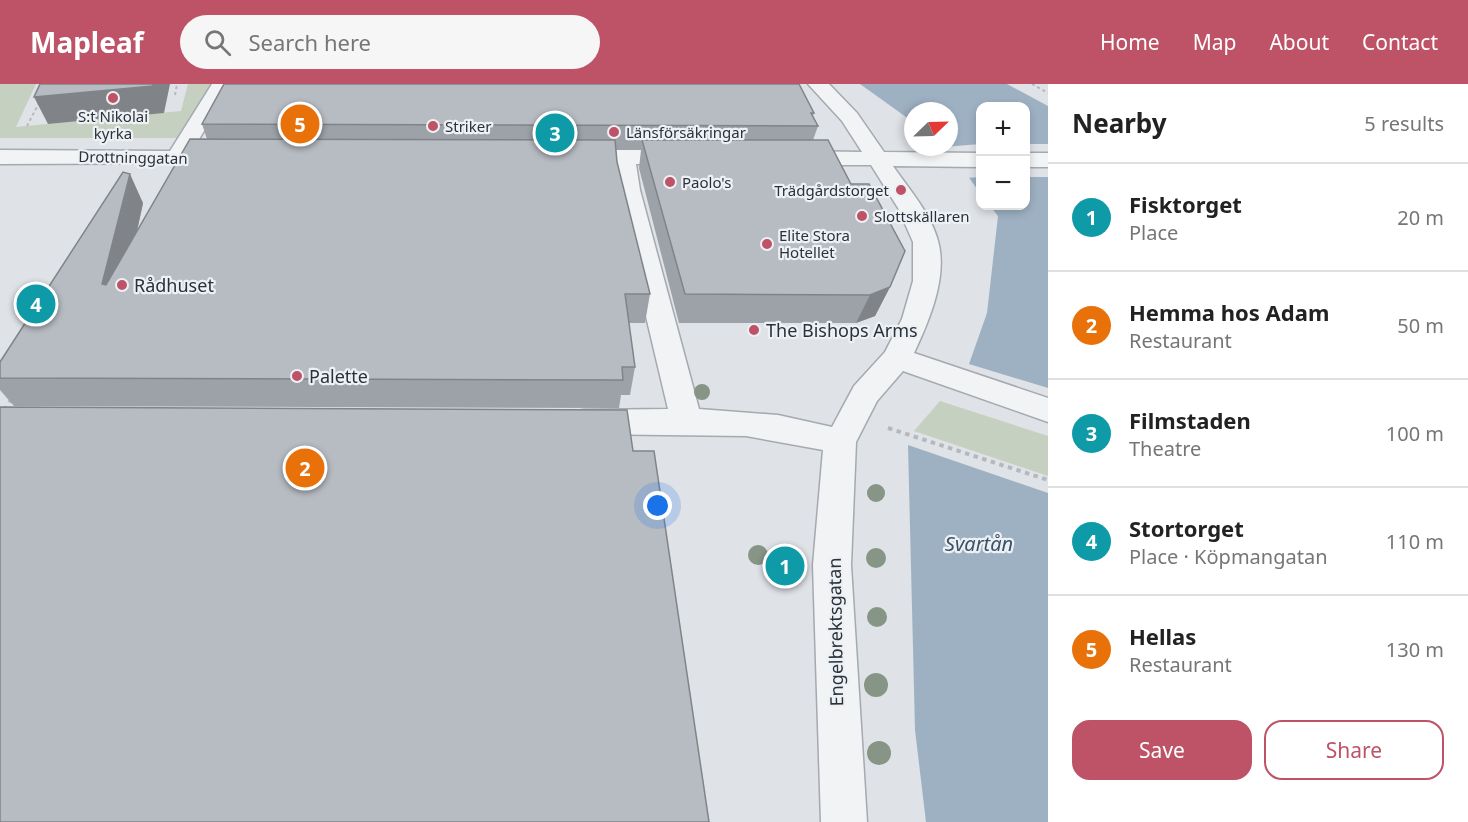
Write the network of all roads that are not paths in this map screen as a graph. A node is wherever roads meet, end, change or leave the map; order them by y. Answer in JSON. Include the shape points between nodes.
{"nodes":[{"id":1,"x":222,"y":84,"type":"edge"},
{"id":2,"x":818,"y":84,"type":"edge"},
{"id":3,"x":6,"y":157,"type":"edge"},
{"id":4,"x":177,"y":157,"type":"junction"},
{"id":5,"x":555,"y":157,"type":"edge"},
{"id":6,"x":624,"y":157,"type":"junction"},
{"id":7,"x":252,"y":158,"type":"edge"},
{"id":8,"x":704,"y":158,"type":"edge"},
{"id":9,"x":773,"y":158,"type":"edge"},
{"id":10,"x":878,"y":159,"type":"junction"},
{"id":11,"x":976,"y":160,"type":"edge"},
{"id":12,"x":1030,"y":160,"type":"edge"},
{"id":13,"x":1048,"y":160,"type":"edge"},
{"id":14,"x":897,"y":358,"type":"junction"},
{"id":15,"x":1048,"y":410,"type":"edge"},
{"id":16,"x":560,"y":422,"type":"edge"},
{"id":17,"x":687,"y":422,"type":"junction"},
{"id":18,"x":840,"y":442,"type":"junction"},
{"id":19,"x":844,"y":822,"type":"edge"}],
"edges":[{"from":1,"to":4,"type":"street"},
{"from":2,"to":10,"type":"street","via":[[850,117]]},
{"from":3,"to":4,"type":"street","name":"Drottninggatan"},
{"from":4,"to":7,"type":"street","name":"Drottninggatan"},
{"from":5,"to":6,"type":"street"},
{"from":6,"to":8,"type":"street"},
{"from":6,"to":17,"type":"street","via":[[628,190]]},
{"from":9,"to":10,"type":"street"},
{"from":10,"to":11,"type":"street"},
{"from":10,"to":14,"type":"street","via":[[910,208],[926,242],[926,281],[916,319]]},
{"from":12,"to":13,"type":"street"},
{"from":14,"to":15,"type":"street"},
{"from":14,"to":18,"type":"street","via":[[865,394]]},
{"from":16,"to":17,"type":"street"},
{"from":17,"to":18,"type":"street","via":[[775,425]]},
{"from":18,"to":19,"type":"street","name":"Engelbrektsgatan","via":[[832,565]]}]}
